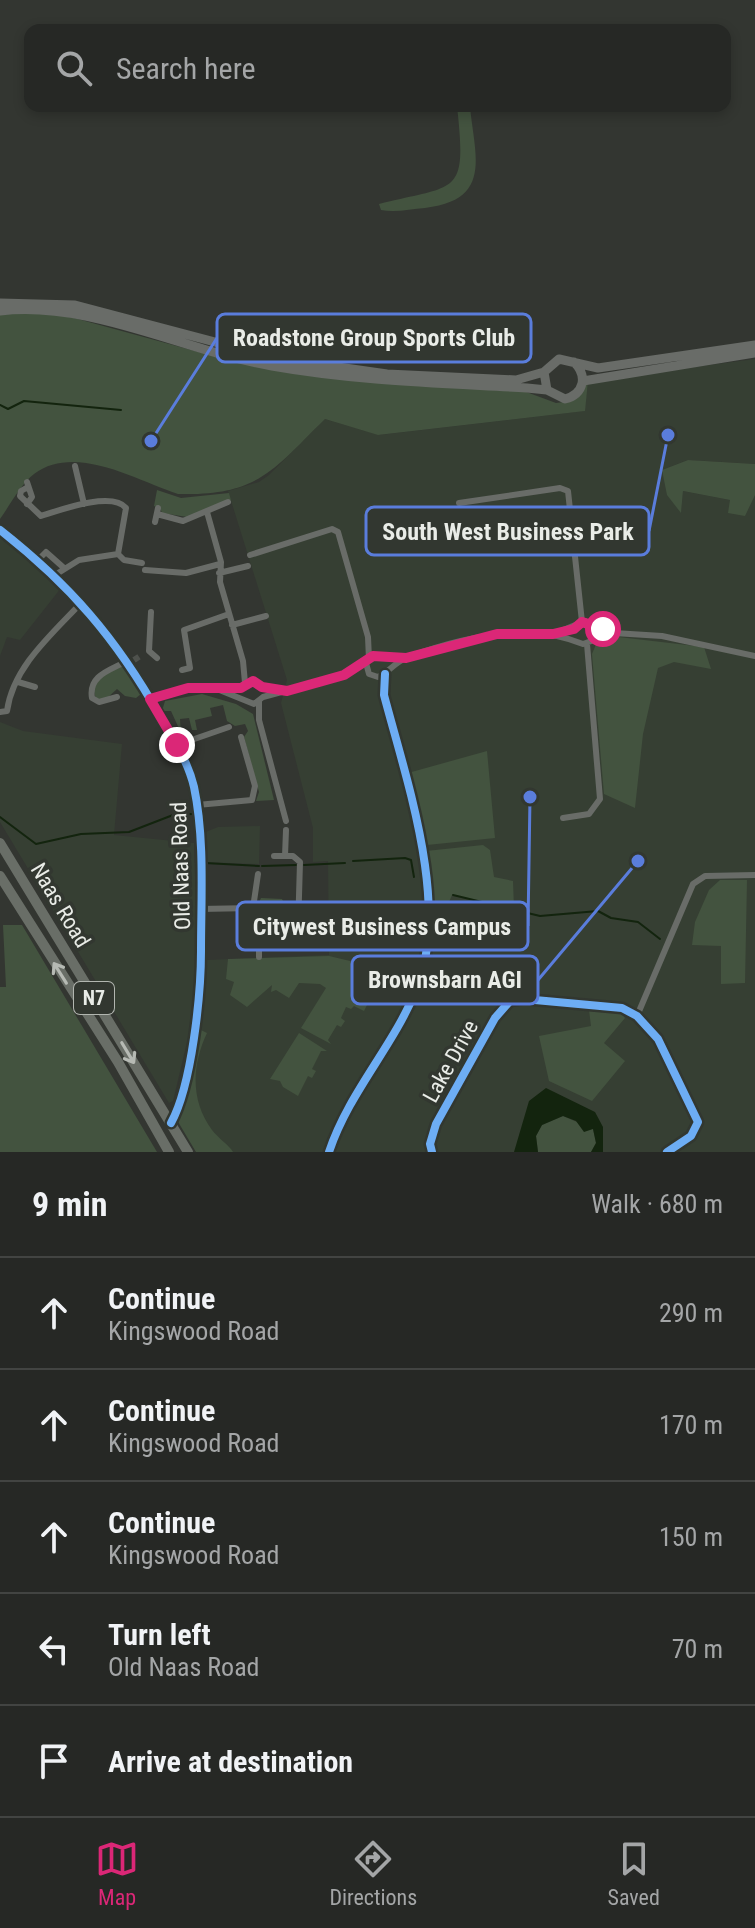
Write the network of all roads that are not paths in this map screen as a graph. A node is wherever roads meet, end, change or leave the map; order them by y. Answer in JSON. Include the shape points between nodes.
{"nodes":[{"id":1,"x":0,"y":303,"type":"edge"},
{"id":2,"x":0,"y":311,"type":"edge"},
{"id":3,"x":755,"y":345,"type":"edge"},
{"id":4,"x":755,"y":353,"type":"edge"},
{"id":5,"x":574,"y":362,"type":"junction"},
{"id":6,"x":544,"y":372,"type":"junction"},
{"id":7,"x":583,"y":381,"type":"junction"},
{"id":8,"x":547,"y":390,"type":"junction"},
{"id":9,"x":75,"y":466,"type":"dead end"},
{"id":10,"x":28,"y":484,"type":"dead end"},
{"id":11,"x":228,"y":502,"type":"dead end"},
{"id":12,"x":459,"y":503,"type":"dead end"},
{"id":13,"x":84,"y":504,"type":"junction"},
{"id":14,"x":207,"y":512,"type":"junction"},
{"id":15,"x":155,"y":522,"type":"dead end"},
{"id":16,"x":0,"y":530,"type":"edge"},
{"id":17,"x":118,"y":554,"type":"junction"},
{"id":18,"x":250,"y":555,"type":"dead end"},
{"id":19,"x":41,"y":557,"type":"dead end"},
{"id":20,"x":163,"y":560,"type":"dead end"},
{"id":21,"x":220,"y":564,"type":"junction"},
{"id":22,"x":248,"y":566,"type":"dead end"},
{"id":23,"x":64,"y":568,"type":"junction"},
{"id":24,"x":162,"y":571,"type":"junction"},
{"id":25,"x":219,"y":573,"type":"junction"},
{"id":26,"x":55,"y":575,"type":"junction"},
{"id":27,"x":82,"y":602,"type":"junction"},
{"id":28,"x":151,"y":612,"type":"dead end"},
{"id":29,"x":229,"y":614,"type":"junction"},
{"id":30,"x":266,"y":616,"type":"dead end"},
{"id":31,"x":582,"y":622,"type":"junction"},
{"id":32,"x":232,"y":625,"type":"junction"},
{"id":33,"x":594,"y":627,"type":"junction"},
{"id":34,"x":574,"y":629,"type":"junction"},
{"id":35,"x":614,"y":633,"type":"junction"},
{"id":36,"x":553,"y":634,"type":"junction"},
{"id":37,"x":368,"y":637,"type":"junction"},
{"id":38,"x":595,"y":637,"type":"junction"},
{"id":39,"x":575,"y":639,"type":"junction"},
{"id":40,"x":587,"y":644,"type":"junction"},
{"id":41,"x":149,"y":651,"type":"junction"},
{"id":42,"x":381,"y":656,"type":"junction"},
{"id":43,"x":755,"y":656,"type":"edge"},
{"id":44,"x":157,"y":658,"type":"dead end"},
{"id":45,"x":406,"y":658,"type":"junction"},
{"id":46,"x":133,"y":660,"type":"junction"},
{"id":47,"x":243,"y":661,"type":"junction"},
{"id":48,"x":368,"y":661,"type":"junction"},
{"id":49,"x":182,"y":670,"type":"dead end"},
{"id":50,"x":386,"y":671,"type":"junction"},
{"id":51,"x":344,"y":675,"type":"junction"},
{"id":52,"x":371,"y":676,"type":"junction"},
{"id":53,"x":253,"y":681,"type":"junction"},
{"id":54,"x":18,"y":682,"type":"junction"},
{"id":55,"x":35,"y":687,"type":"dead end"},
{"id":56,"x":262,"y":687,"type":"junction"},
{"id":57,"x":242,"y":689,"type":"junction"},
{"id":58,"x":287,"y":691,"type":"junction"},
{"id":59,"x":384,"y":695,"type":"junction"},
{"id":60,"x":117,"y":697,"type":"dead end"},
{"id":61,"x":150,"y":699,"type":"junction"},
{"id":62,"x":261,"y":699,"type":"junction"},
{"id":63,"x":251,"y":704,"type":"junction"},
{"id":64,"x":0,"y":712,"type":"edge"},
{"id":65,"x":259,"y":720,"type":"junction"},
{"id":66,"x":205,"y":724,"type":"dead end"},
{"id":67,"x":229,"y":727,"type":"dead end"},
{"id":68,"x":209,"y":735,"type":"junction"},
{"id":69,"x":241,"y":737,"type":"dead end"},
{"id":70,"x":177,"y":745,"type":"junction"},
{"id":71,"x":197,"y":805,"type":"junction"},
{"id":72,"x":563,"y":818,"type":"dead end"},
{"id":73,"x":286,"y":821,"type":"dead end"},
{"id":74,"x":286,"y":830,"type":"dead end"},
{"id":75,"x":0,"y":843,"type":"edge"},
{"id":76,"x":274,"y":856,"type":"dead end"},
{"id":77,"x":285,"y":856,"type":"junction"},
{"id":78,"x":258,"y":874,"type":"dead end"},
{"id":79,"x":755,"y":875,"type":"edge"},
{"id":80,"x":0,"y":876,"type":"edge"},
{"id":81,"x":253,"y":908,"type":"junction"},
{"id":82,"x":200,"y":909,"type":"junction"},
{"id":83,"x":298,"y":930,"type":"junction"},
{"id":84,"x":260,"y":932,"type":"junction"},
{"id":85,"x":299,"y":941,"type":"dead end"},
{"id":86,"x":259,"y":957,"type":"dead end"},
{"id":87,"x":637,"y":1016,"type":"junction"},
{"id":88,"x":171,"y":1123,"type":"junction"},
{"id":89,"x":166,"y":1152,"type":"edge"},
{"id":90,"x":188,"y":1152,"type":"edge"},
{"id":91,"x":329,"y":1152,"type":"edge"},
{"id":92,"x":432,"y":1152,"type":"edge"},
{"id":93,"x":667,"y":1152,"type":"edge"}],
"edges":[{"from":1,"to":6,"type":"main road","via":[[75,305],[275,358],[387,374],[516,380]]},
{"from":2,"to":8,"type":"main road","via":[[77,314],[223,355],[331,375]]},
{"from":3,"to":5,"type":"main road","via":[[598,368]]},
{"from":4,"to":7,"type":"main road"},
{"from":5,"to":6,"type":"main road","via":[[559,359]]},
{"from":5,"to":7,"type":"main road"},
{"from":6,"to":8,"type":"main road"},
{"from":7,"to":8,"type":"main road","via":[[577,393],[565,399]]},
{"from":9,"to":13,"type":"street"},
{"from":10,"to":13,"type":"street","via":[[32,497],[27,504],[41,516]]},
{"from":11,"to":14,"type":"street"},
{"from":12,"to":31,"type":"street","via":[[568,491]]},
{"from":13,"to":17,"type":"street","via":[[125,506]]},
{"from":14,"to":15,"type":"street","via":[[183,521],[157,511]]},
{"from":14,"to":21,"type":"street"},
{"from":16,"to":26,"type":"street","name":"Old Naas Road"},
{"from":17,"to":23,"type":"street","via":[[87,557]]},
{"from":17,"to":24,"type":"street"},
{"from":18,"to":37,"type":"street","via":[[332,529],[338,532]]},
{"from":19,"to":23,"type":"street","via":[[46,552]]},
{"from":20,"to":24,"type":"street"},
{"from":21,"to":24,"type":"street","via":[[186,573]]},
{"from":21,"to":25,"type":"street"},
{"from":22,"to":25,"type":"street"},
{"from":23,"to":26,"type":"street"},
{"from":25,"to":29,"type":"street"},
{"from":26,"to":27,"type":"street","name":"Old Naas Road"},
{"from":27,"to":46,"type":"street","name":"Old Naas Road"},
{"from":27,"to":54,"type":"street","via":[[38,646]]},
{"from":28,"to":41,"type":"street"},
{"from":29,"to":32,"type":"street"},
{"from":29,"to":49,"type":"street","via":[[184,630],[190,668]]},
{"from":30,"to":32,"type":"street"},
{"from":31,"to":33,"type":"street"},
{"from":31,"to":34,"type":"street"},
{"from":32,"to":47,"type":"street"},
{"from":33,"to":35,"type":"street"},
{"from":33,"to":38,"type":"street"},
{"from":34,"to":36,"type":"street"},
{"from":34,"to":39,"type":"street"},
{"from":35,"to":38,"type":"street"},
{"from":35,"to":43,"type":"street","via":[[662,636]]},
{"from":36,"to":39,"type":"street"},
{"from":36,"to":45,"type":"street","via":[[497,634]]},
{"from":37,"to":42,"type":"street"},
{"from":37,"to":48,"type":"street"},
{"from":38,"to":40,"type":"street"},
{"from":39,"to":40,"type":"street"},
{"from":40,"to":72,"type":"street","via":[[600,799],[589,814]]},
{"from":41,"to":44,"type":"street"},
{"from":41,"to":46,"type":"street"},
{"from":42,"to":45,"type":"street"},
{"from":42,"to":48,"type":"street"},
{"from":42,"to":50,"type":"street"},
{"from":45,"to":50,"type":"street"},
{"from":46,"to":60,"type":"street","via":[[98,676],[92,685],[92,698],[99,702]]},
{"from":46,"to":61,"type":"street","name":"Old Naas Road"},
{"from":47,"to":53,"type":"street"},
{"from":47,"to":57,"type":"street"},
{"from":48,"to":51,"type":"street"},
{"from":48,"to":52,"type":"street"},
{"from":50,"to":52,"type":"street"},
{"from":50,"to":59,"type":"street"},
{"from":51,"to":52,"type":"street"},
{"from":51,"to":58,"type":"street"},
{"from":52,"to":59,"type":"street"},
{"from":53,"to":56,"type":"street"},
{"from":53,"to":57,"type":"street"},
{"from":54,"to":55,"type":"street"},
{"from":54,"to":64,"type":"street","via":[[11,689],[7,711]]},
{"from":56,"to":58,"type":"street"},
{"from":56,"to":62,"type":"street"},
{"from":57,"to":61,"type":"street","via":[[188,688]]},
{"from":57,"to":63,"type":"street"},
{"from":58,"to":62,"type":"street"},
{"from":59,"to":91,"type":"street","via":[[423,849],[423,969],[416,992],[353,1097]]},
{"from":61,"to":70,"type":"street","name":"Old Naas Road"},
{"from":62,"to":63,"type":"street"},
{"from":62,"to":65,"type":"street"},
{"from":63,"to":65,"type":"street"},
{"from":65,"to":73,"type":"street"},
{"from":66,"to":68,"type":"street"},
{"from":67,"to":68,"type":"street"},
{"from":68,"to":70,"type":"street"},
{"from":69,"to":71,"type":"street","via":[[255,786],[252,800]]},
{"from":70,"to":71,"type":"street","name":"Old Naas Road","via":[[191,774]]},
{"from":71,"to":82,"type":"street","name":"Old Naas Road"},
{"from":74,"to":77,"type":"street"},
{"from":75,"to":88,"type":"highway","name":"Naas Road","number":"N7","one_way":true},
{"from":76,"to":77,"type":"street"},
{"from":77,"to":83,"type":"street","via":[[300,862]]},
{"from":78,"to":81,"type":"street"},
{"from":79,"to":87,"type":"street","via":[[705,876],[693,884]]},
{"from":89,"to":80,"type":"highway","name":"Naas Road","number":"N7","one_way":true,"via":[[118,1062]]},
{"from":81,"to":82,"type":"street"},
{"from":81,"to":84,"type":"street"},
{"from":82,"to":88,"type":"street","name":"Old Naas Road","via":[[195,1022]]},
{"from":83,"to":84,"type":"street"},
{"from":83,"to":85,"type":"street"},
{"from":84,"to":86,"type":"street"},
{"from":87,"to":92,"type":"street","name":"Lake Drive","via":[[615,1007],[510,1001],[495,1018],[436,1124]]},
{"from":87,"to":93,"type":"street","via":[[658,1039],[698,1122],[691,1136]]},
{"from":88,"to":90,"type":"highway","name":"Naas Road","number":"N7"}]}
